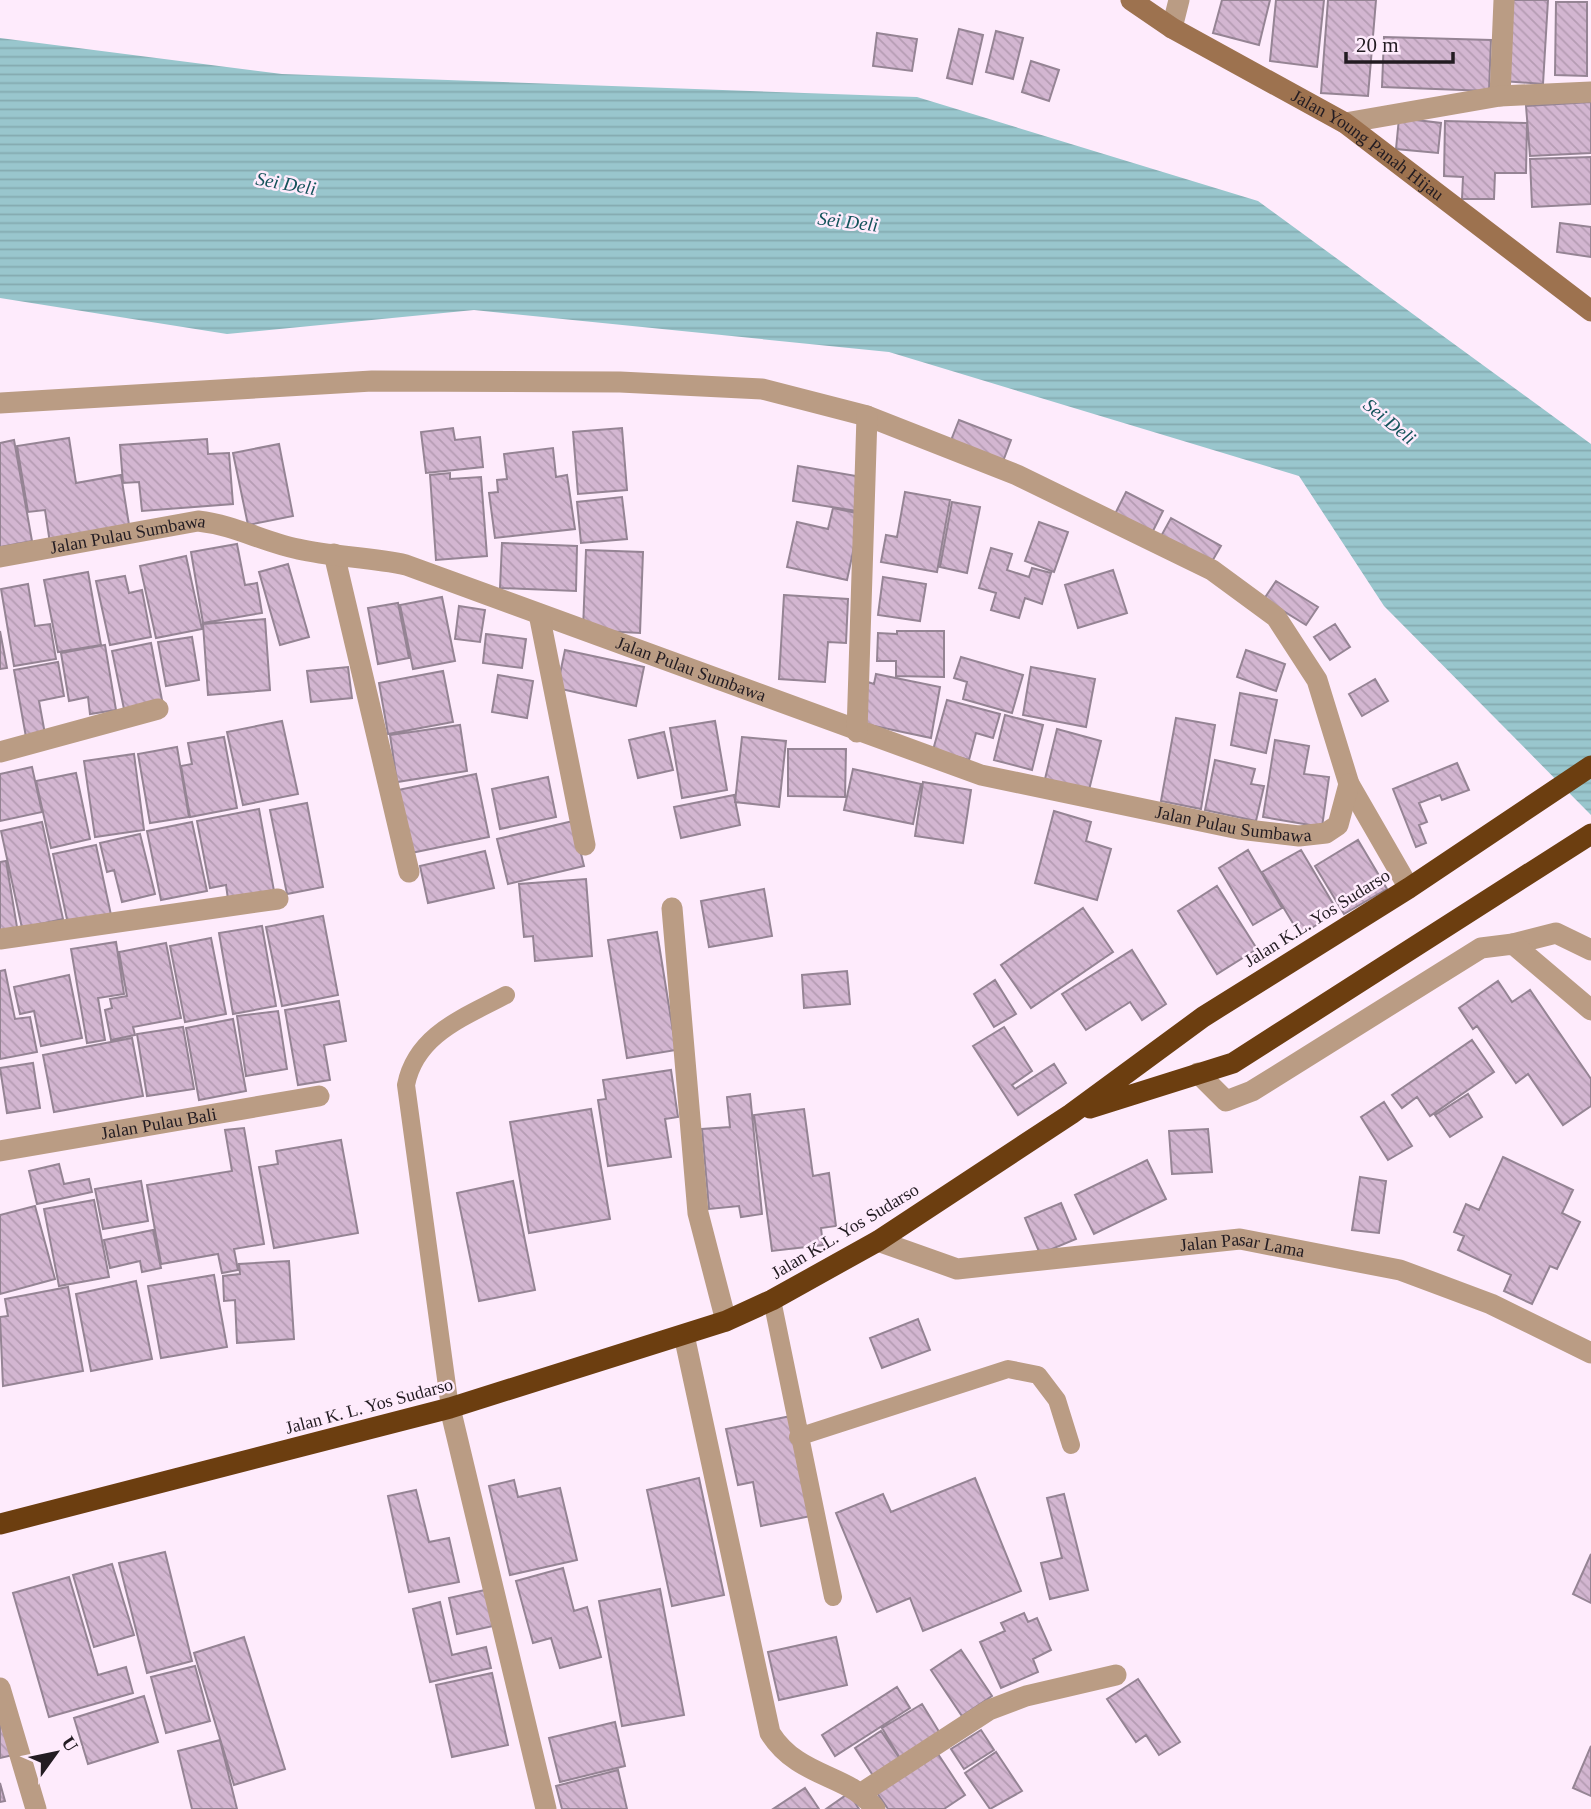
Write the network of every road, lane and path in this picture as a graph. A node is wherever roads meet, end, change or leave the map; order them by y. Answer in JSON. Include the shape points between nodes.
{"nodes":[{"id":1,"x":1131,"y":0,"type":"edge"},
{"id":2,"x":1179,"y":0,"type":"edge"},
{"id":3,"x":1504,"y":0,"type":"edge"},
{"id":4,"x":1172,"y":28,"type":"junction"},
{"id":5,"x":1591,"y":92,"type":"edge"},
{"id":6,"x":1500,"y":96,"type":"junction"},
{"id":7,"x":1345,"y":123,"type":"junction"},
{"id":8,"x":1591,"y":311,"type":"edge"},
{"id":9,"x":0,"y":403,"type":"edge"},
{"id":10,"x":867,"y":416,"type":"junction"},
{"id":11,"x":334,"y":554,"type":"junction"},
{"id":12,"x":0,"y":557,"type":"edge"},
{"id":13,"x":539,"y":614,"type":"junction"},
{"id":14,"x":158,"y":709,"type":"dead end"},
{"id":15,"x":857,"y":732,"type":"junction"},
{"id":16,"x":0,"y":752,"type":"edge"},
{"id":17,"x":1591,"y":766,"type":"edge"},
{"id":18,"x":1349,"y":784,"type":"junction"},
{"id":19,"x":1591,"y":834,"type":"edge"},
{"id":20,"x":585,"y":845,"type":"dead end"},
{"id":21,"x":409,"y":872,"type":"dead end"},
{"id":22,"x":1409,"y":888,"type":"junction"},
{"id":23,"x":278,"y":899,"type":"dead end"},
{"id":24,"x":672,"y":908,"type":"dead end"},
{"id":25,"x":0,"y":939,"type":"edge"},
{"id":26,"x":1513,"y":944,"type":"junction"},
{"id":27,"x":1591,"y":950,"type":"edge"},
{"id":28,"x":506,"y":995,"type":"dead end"},
{"id":29,"x":1591,"y":1010,"type":"edge"},
{"id":30,"x":1198,"y":1073,"type":"junction"},
{"id":31,"x":319,"y":1096,"type":"dead end"},
{"id":32,"x":1072,"y":1114,"type":"junction"},
{"id":33,"x":0,"y":1151,"type":"edge"},
{"id":34,"x":878,"y":1241,"type":"junction"},
{"id":35,"x":772,"y":1300,"type":"junction"},
{"id":36,"x":735,"y":1317,"type":"junction"},
{"id":37,"x":684,"y":1335,"type":"junction"},
{"id":38,"x":1591,"y":1353,"type":"edge"},
{"id":39,"x":450,"y":1408,"type":"junction"},
{"id":40,"x":798,"y":1437,"type":"junction"},
{"id":41,"x":1071,"y":1445,"type":"dead end"},
{"id":42,"x":0,"y":1524,"type":"edge"},
{"id":43,"x":832,"y":1597,"type":"dead end"},
{"id":44,"x":1116,"y":1675,"type":"dead end"},
{"id":45,"x":0,"y":1688,"type":"edge"},
{"id":46,"x":868,"y":1801,"type":"edge"},
{"id":47,"x":36,"y":1809,"type":"edge"},
{"id":48,"x":546,"y":1809,"type":"edge"}],
"edges":[{"from":1,"to":4,"type":"street","name":"Jalan Young Panah Hijau"},
{"from":2,"to":4,"type":"street"},
{"from":3,"to":6,"type":"street"},
{"from":4,"to":7,"type":"street","name":"Jalan Young Panah Hijau"},
{"from":5,"to":6,"type":"street"},
{"from":6,"to":7,"type":"street"},
{"from":7,"to":8,"type":"street","name":"Jalan Young Panah Hijau"},
{"from":9,"to":10,"type":"street","via":[[372,381],[620,382],[762,389]]},
{"from":10,"to":15,"type":"street"},
{"from":10,"to":18,"type":"street","via":[[1017,475],[1152,540],[1212,570],[1276,617],[1317,680]]},
{"from":11,"to":12,"type":"street","name":"Jalan Pulau Sumbawa","via":[[299,550],[226,524],[198,521]]},
{"from":11,"to":13,"type":"street","name":"Jalan Pulau Sumbawa","via":[[405,565]]},
{"from":11,"to":21,"type":"street"},
{"from":13,"to":15,"type":"street","name":"Jalan Pulau Sumbawa"},
{"from":13,"to":20,"type":"street"},
{"from":14,"to":16,"type":"street"},
{"from":15,"to":18,"type":"street","name":"Jalan Pulau Sumbawa","via":[[981,775],[1226,826],[1299,836],[1326,833],[1338,825]]},
{"from":17,"to":22,"type":"highway","name":"Jalan K.L. Yos Sudarso"},
{"from":18,"to":22,"type":"street"},
{"from":19,"to":30,"type":"highway","name":"Jalan K.L. Yos Sudarso","via":[[1233,1063]]},
{"from":22,"to":32,"type":"highway","name":"Jalan K.L. Yos Sudarso","via":[[1203,1017]]},
{"from":23,"to":25,"type":"street"},
{"from":24,"to":36,"type":"street","via":[[698,1213]]},
{"from":26,"to":27,"type":"street","via":[[1556,933]]},
{"from":26,"to":29,"type":"street"},
{"from":26,"to":30,"type":"street","via":[[1481,948],[1252,1091],[1226,1101]]},
{"from":28,"to":39,"type":"lane","via":[[434,1035],[410,1066],[406,1085]]},
{"from":30,"to":32,"type":"highway","name":"Jalan K.L. Yos Sudarso"},
{"from":31,"to":33,"type":"street","name":"Jalan Pulau Bali"},
{"from":32,"to":34,"type":"highway","name":"Jalan K.L. Yos Sudarso"},
{"from":34,"to":35,"type":"highway","name":"Jalan K.L. Yos Sudarso"},
{"from":34,"to":38,"type":"street","name":"Jalan Pasar Lama","via":[[957,1269],[1240,1239],[1400,1270],[1491,1304]]},
{"from":35,"to":36,"type":"highway","name":"Jalan K.L. Yos Sudarso"},
{"from":35,"to":40,"type":"lane"},
{"from":36,"to":37,"type":"highway","name":"Jalan K. L. Yos Sudarso"},
{"from":37,"to":39,"type":"highway","name":"Jalan K. L. Yos Sudarso"},
{"from":37,"to":46,"type":"street","via":[[767,1726],[793,1761]]},
{"from":39,"to":42,"type":"highway","name":"Jalan K. L. Yos Sudarso"},
{"from":39,"to":48,"type":"street"},
{"from":40,"to":41,"type":"lane","via":[[1008,1369],[1038,1375],[1057,1400]]},
{"from":40,"to":43,"type":"lane"},
{"from":44,"to":46,"type":"street","via":[[1026,1696],[989,1710]]},
{"from":45,"to":47,"type":"street"}]}
